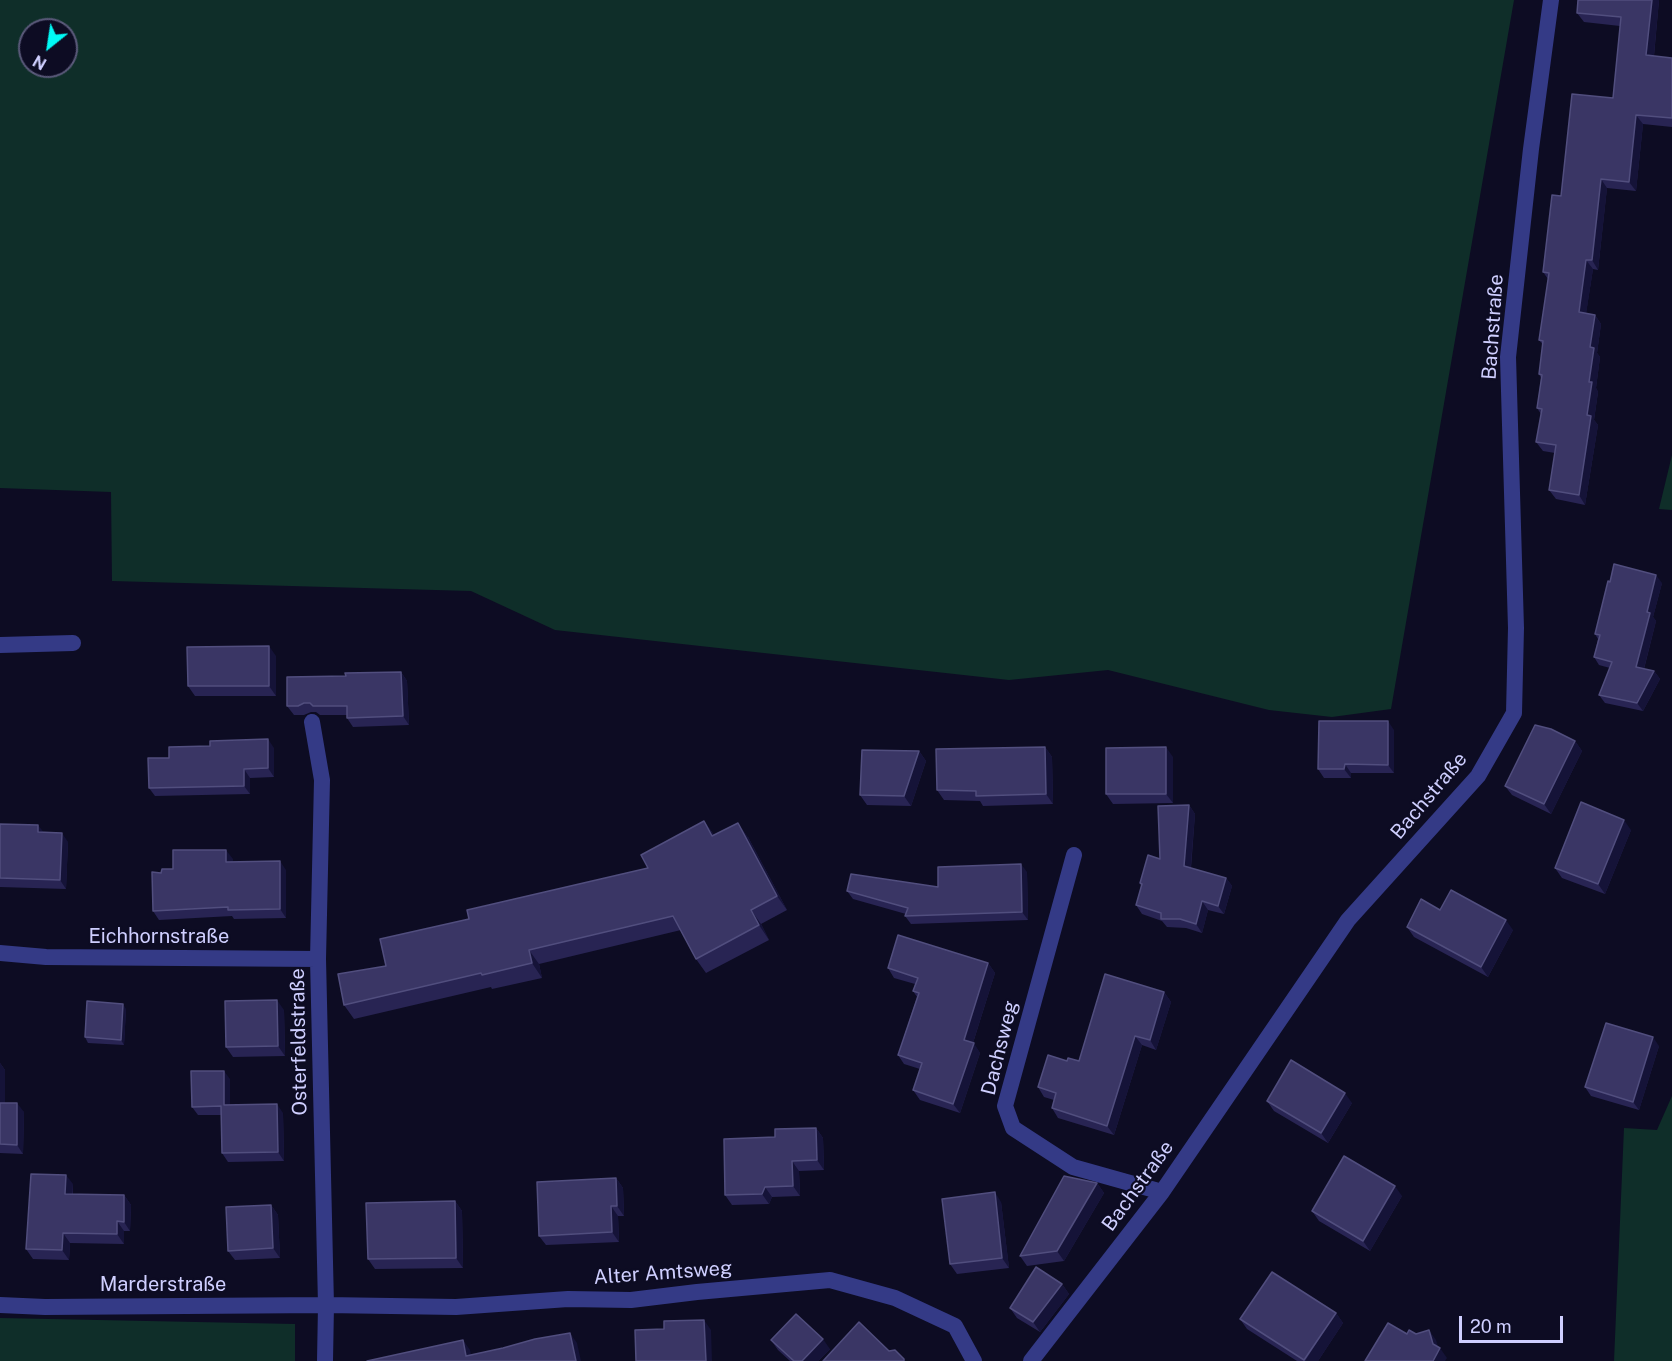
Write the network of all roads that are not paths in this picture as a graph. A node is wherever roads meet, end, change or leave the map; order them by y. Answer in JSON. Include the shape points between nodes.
{"nodes":[{"id":1,"x":1551,"y":0,"type":"edge"},
{"id":2,"x":73,"y":643,"type":"dead end"},
{"id":3,"x":0,"y":645,"type":"edge"},
{"id":4,"x":312,"y":722,"type":"edge"},
{"id":5,"x":1074,"y":855,"type":"dead end"},
{"id":6,"x":0,"y":953,"type":"edge"},
{"id":7,"x":318,"y":959,"type":"junction"},
{"id":8,"x":1162,"y":1192,"type":"junction"},
{"id":9,"x":0,"y":1305,"type":"edge"},
{"id":10,"x":326,"y":1305,"type":"junction"},
{"id":11,"x":325,"y":1361,"type":"edge"},
{"id":12,"x":974,"y":1361,"type":"edge"},
{"id":13,"x":1031,"y":1361,"type":"edge"}],
"edges":[{"from":1,"to":8,"type":"street","name":"Bachstraße","via":[[1508,357],[1516,628],[1514,713],[1478,776],[1348,920]]},
{"from":2,"to":3,"type":"street"},
{"from":4,"to":7,"type":"street","name":"Osterfeldstraße","via":[[322,780]]},
{"from":5,"to":8,"type":"street","name":"Dachsweg","via":[[1005,1106],[1013,1128],[1073,1167]]},
{"from":6,"to":7,"type":"street","name":"Eichhornstraße","via":[[46,957]]},
{"from":7,"to":10,"type":"street","name":"Osterfeldstraße"},
{"from":8,"to":13,"type":"street","name":"Bachstraße"},
{"from":9,"to":10,"type":"street","name":"Marderstraße"},
{"from":10,"to":11,"type":"street","name":"Osterfeldstraße"},
{"from":10,"to":12,"type":"street","name":"Alter Amtsweg","via":[[456,1307],[568,1299],[631,1300],[830,1280],[895,1298],[955,1326]]}]}
